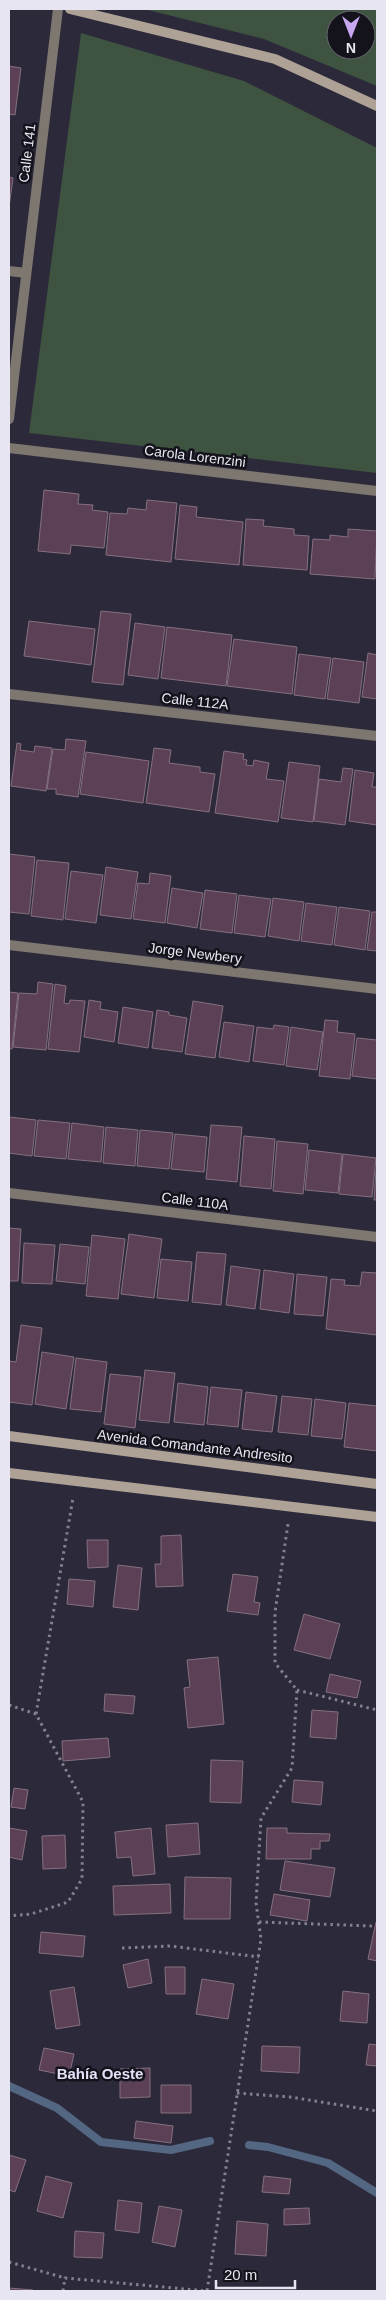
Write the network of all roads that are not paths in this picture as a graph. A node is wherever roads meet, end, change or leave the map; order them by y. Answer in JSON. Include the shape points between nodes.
{"nodes":[{"id":1,"x":58,"y":9,"type":"edge"},
{"id":2,"x":70,"y":9,"type":"edge"},
{"id":3,"x":377,"y":106,"type":"edge"},
{"id":4,"x":9,"y":271,"type":"edge"},
{"id":5,"x":26,"y":273,"type":"junction"},
{"id":6,"x":9,"y":419,"type":"edge"},
{"id":7,"x":9,"y":448,"type":"edge"},
{"id":8,"x":377,"y":492,"type":"edge"},
{"id":9,"x":9,"y":694,"type":"edge"},
{"id":10,"x":377,"y":736,"type":"edge"},
{"id":11,"x":9,"y":945,"type":"edge"},
{"id":12,"x":377,"y":988,"type":"edge"},
{"id":13,"x":9,"y":1193,"type":"edge"},
{"id":14,"x":377,"y":1237,"type":"edge"},
{"id":15,"x":9,"y":1436,"type":"edge"},
{"id":16,"x":9,"y":1473,"type":"edge"},
{"id":17,"x":377,"y":1484,"type":"edge"},
{"id":18,"x":377,"y":1517,"type":"edge"}],
"edges":[{"from":1,"to":5,"type":"street","name":"Calle 141"},
{"from":2,"to":3,"type":"main road","via":[[275,59]]},
{"from":4,"to":5,"type":"street"},
{"from":5,"to":6,"type":"street","name":"Calle 141"},
{"from":7,"to":8,"type":"street","name":"Carola Lorenzini"},
{"from":9,"to":10,"type":"street","name":"Calle 112A"},
{"from":11,"to":12,"type":"street","name":"Jorge Newbery"},
{"from":13,"to":14,"type":"street","name":"Calle 110A"},
{"from":15,"to":17,"type":"main road","name":"Avenida Comandante Andresito"},
{"from":16,"to":18,"type":"main road"}]}
